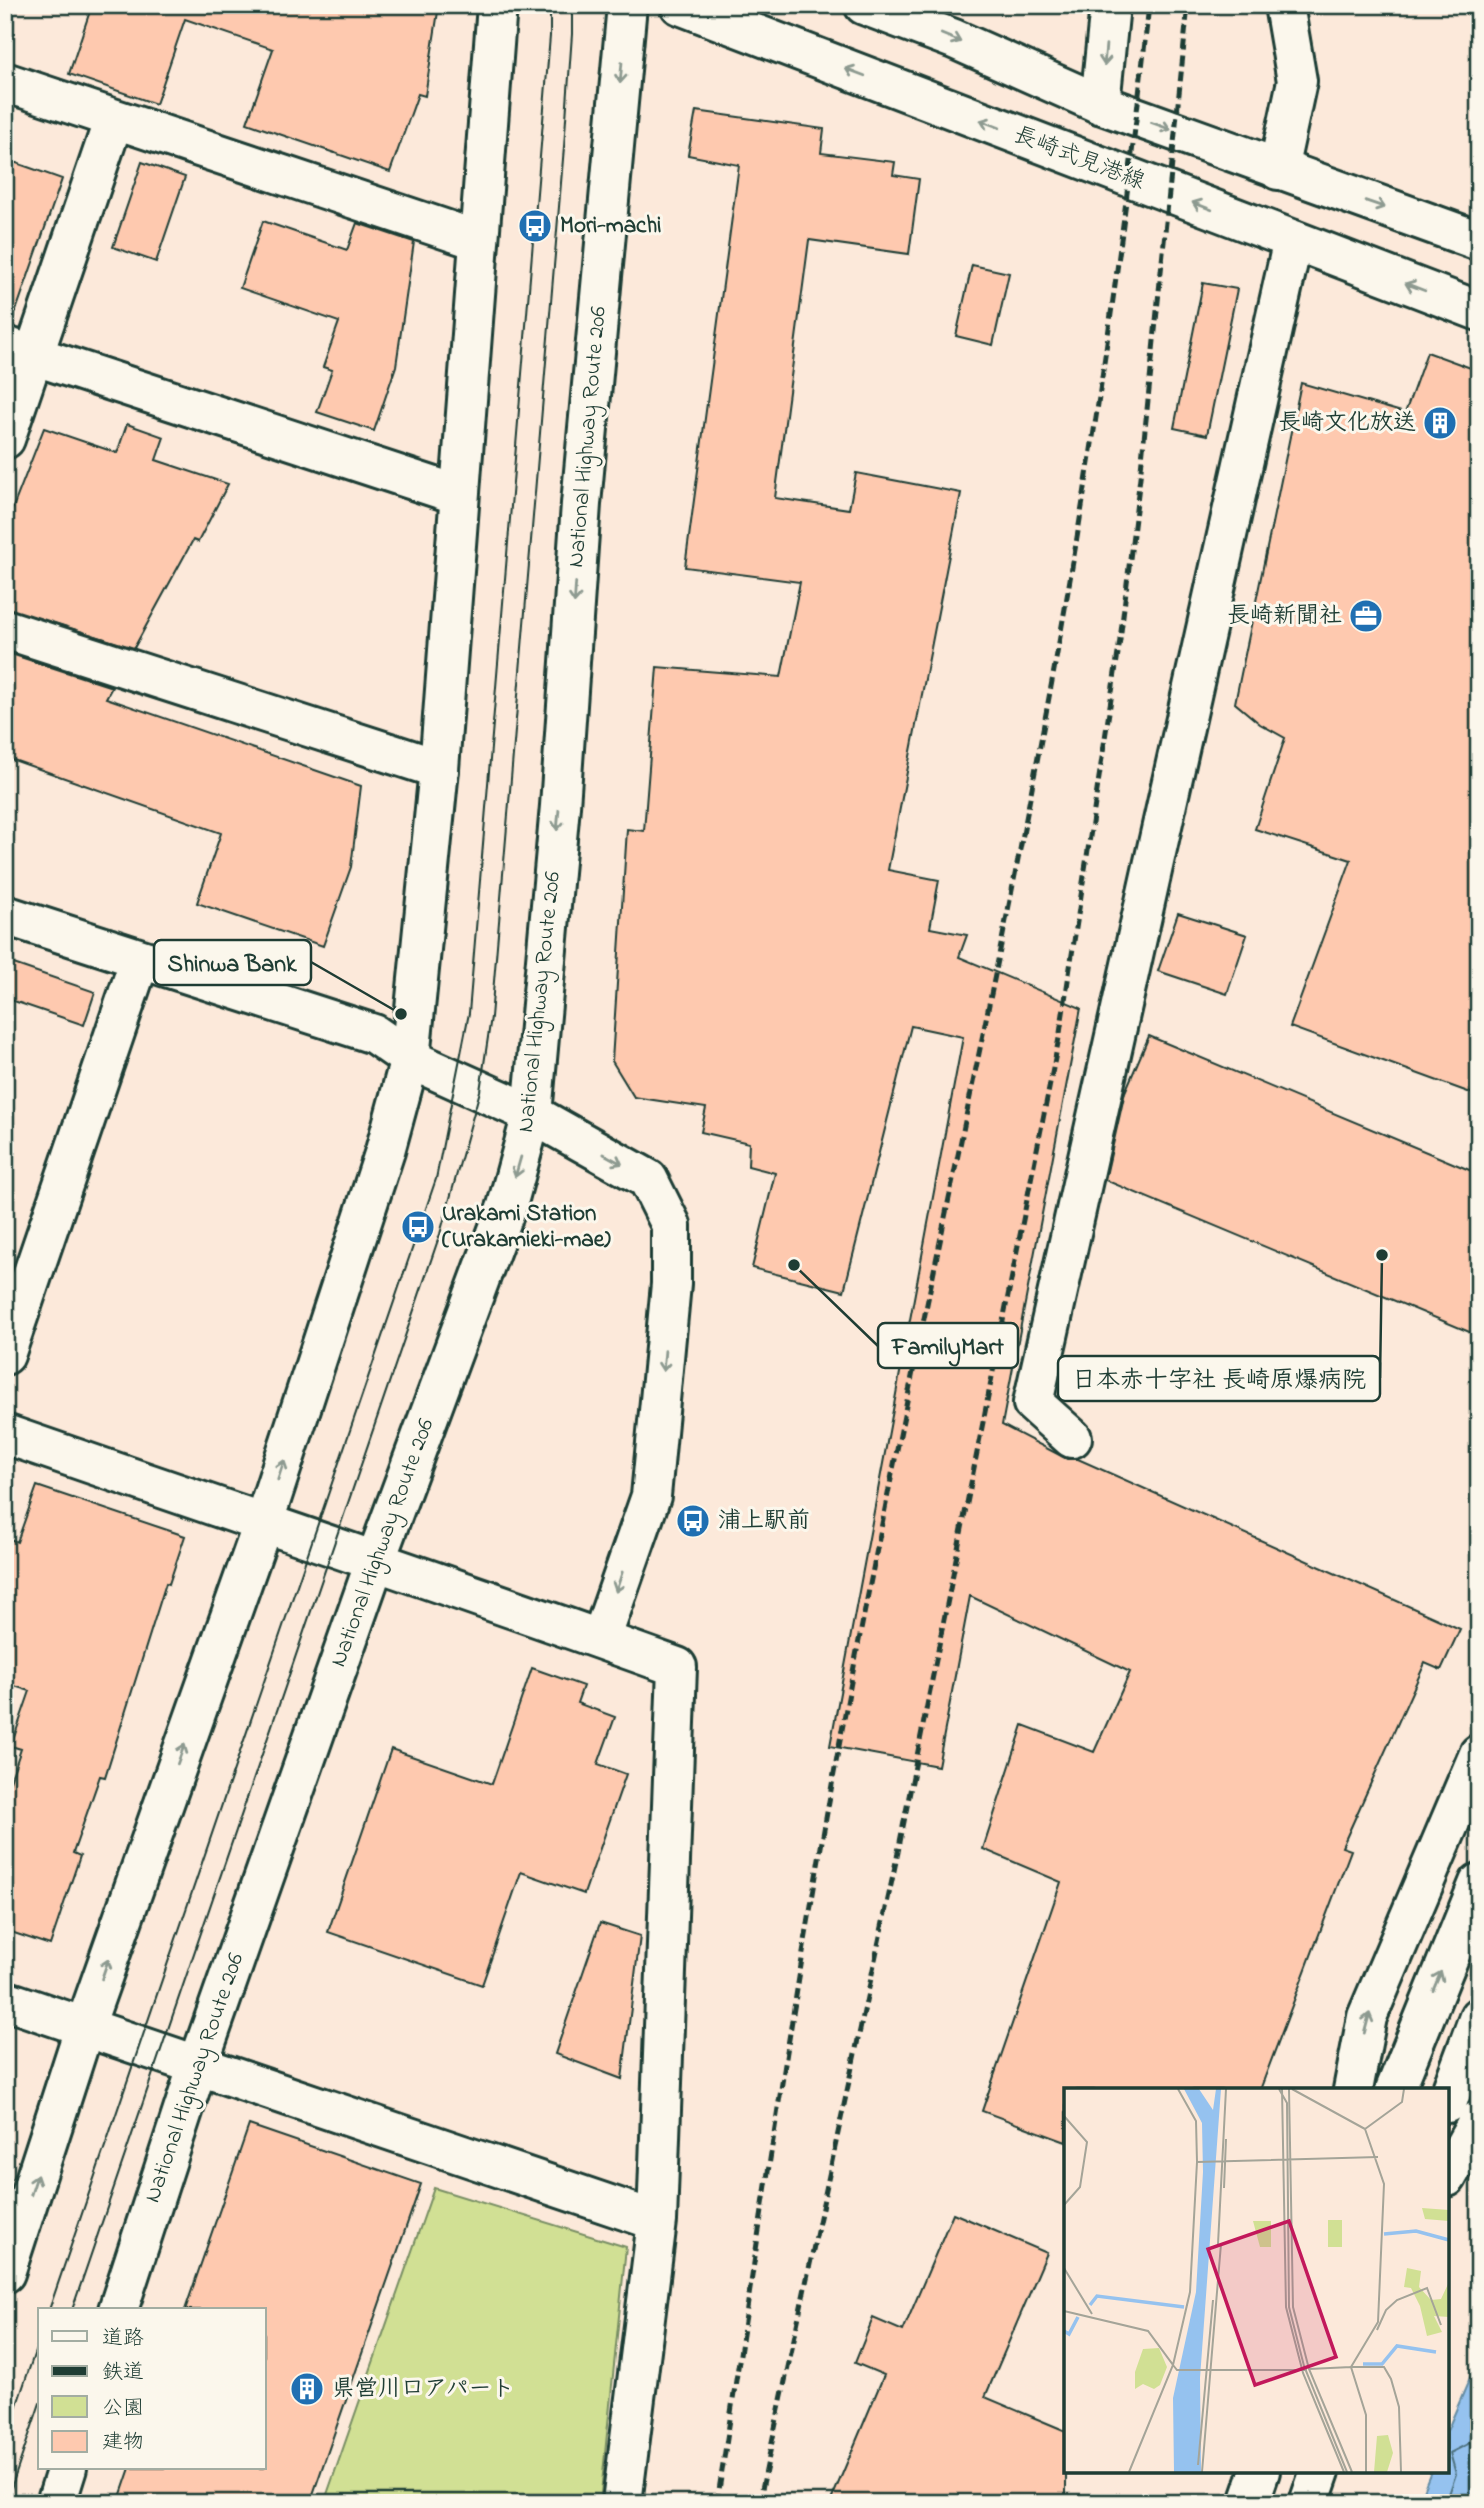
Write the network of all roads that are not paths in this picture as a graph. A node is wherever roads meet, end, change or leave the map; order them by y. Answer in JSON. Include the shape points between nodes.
{"nodes":[{"id":1,"x":497,"y":5,"type":"edge"},
{"id":2,"x":627,"y":5,"type":"edge"},
{"id":3,"x":680,"y":5,"type":"edge"},
{"id":4,"x":864,"y":5,"type":"edge"},
{"id":5,"x":1110,"y":5,"type":"edge"},
{"id":6,"x":1284,"y":5,"type":"edge"},
{"id":7,"x":5,"y":82,"type":"edge"},
{"id":8,"x":1100,"y":104,"type":"junction"},
{"id":9,"x":114,"y":119,"type":"junction"},
{"id":10,"x":1278,"y":170,"type":"junction"},
{"id":11,"x":477,"y":240,"type":"junction"},
{"id":12,"x":1293,"y":240,"type":"junction"},
{"id":13,"x":1479,"y":241,"type":"edge"},
{"id":14,"x":1479,"y":312,"type":"edge"},
{"id":15,"x":19,"y":351,"type":"edge"},
{"id":16,"x":5,"y":439,"type":"edge"},
{"id":17,"x":459,"y":495,"type":"junction"},
{"id":18,"x":5,"y":629,"type":"edge"},
{"id":19,"x":439,"y":769,"type":"junction"},
{"id":20,"x":5,"y":915,"type":"edge"},
{"id":21,"x":140,"y":959,"type":"junction"},
{"id":22,"x":410,"y":1059,"type":"junction"},
{"id":23,"x":532,"y":1114,"type":"junction"},
{"id":24,"x":5,"y":1355,"type":"edge"},
{"id":25,"x":5,"y":1434,"type":"edge"},
{"id":26,"x":1072,"y":1438,"type":"dead end"},
{"id":27,"x":263,"y":1524,"type":"junction"},
{"id":28,"x":376,"y":1559,"type":"junction"},
{"id":29,"x":601,"y":1639,"type":"junction"},
{"id":30,"x":1479,"y":1754,"type":"edge"},
{"id":31,"x":1479,"y":1883,"type":"edge"},
{"id":32,"x":5,"y":2000,"type":"edge"},
{"id":33,"x":1479,"y":2017,"type":"edge"},
{"id":34,"x":85,"y":2026,"type":"junction"},
{"id":35,"x":198,"y":2065,"type":"junction"},
{"id":36,"x":1353,"y":2088,"type":"edge"},
{"id":37,"x":1396,"y":2088,"type":"edge"},
{"id":38,"x":1449,"y":2098,"type":"edge"},
{"id":39,"x":1479,"y":2120,"type":"edge"},
{"id":40,"x":1449,"y":2173,"type":"edge"},
{"id":41,"x":657,"y":2221,"type":"junction"},
{"id":42,"x":5,"y":2273,"type":"edge"},
{"id":43,"x":119,"y":2308,"type":"edge"},
{"id":44,"x":66,"y":2470,"type":"edge"},
{"id":45,"x":1259,"y":2473,"type":"edge"},
{"id":46,"x":1319,"y":2473,"type":"edge"},
{"id":47,"x":55,"y":2503,"type":"edge"},
{"id":48,"x":622,"y":2503,"type":"edge"},
{"id":49,"x":1249,"y":2503,"type":"edge"},
{"id":50,"x":1309,"y":2503,"type":"edge"}],
"edges":[{"from":1,"to":11,"type":"main road"},
{"from":2,"to":23,"type":"main road","name":"National Highway Route 206","one_way":true},
{"from":12,"to":3,"type":"main road","name":"長崎式見港線","one_way":true},
{"from":4,"to":8,"type":"main road","one_way":true},
{"from":5,"to":8,"type":"main road","one_way":true},
{"from":6,"to":10,"type":"main road","via":[[1297,81]]},
{"from":7,"to":9,"type":"main road"},
{"from":8,"to":10,"type":"main road","one_way":true},
{"from":9,"to":11,"type":"main road"},
{"from":9,"to":15,"type":"main road"},
{"from":10,"to":13,"type":"main road","one_way":true},
{"from":11,"to":17,"type":"main road"},
{"from":14,"to":12,"type":"main road","name":"長崎式見港線","one_way":true},
{"from":12,"to":26,"type":"main road","via":[[1033,1403]]},
{"from":15,"to":16,"type":"main road"},
{"from":15,"to":17,"type":"main road"},
{"from":17,"to":19,"type":"main road"},
{"from":18,"to":19,"type":"main road"},
{"from":19,"to":22,"type":"main road"},
{"from":20,"to":21,"type":"main road"},
{"from":21,"to":22,"type":"main road","via":[[374,1034]]},
{"from":21,"to":24,"type":"main road"},
{"from":22,"to":23,"type":"main road"},
{"from":27,"to":22,"type":"main road","one_way":true,"via":[[385,1151]]},
{"from":23,"to":28,"type":"main road","name":"National Highway Route 206","one_way":true,"via":[[507,1206]]},
{"from":23,"to":29,"type":"main road","one_way":true,"via":[[648,1179],[671,1225],[671,1284],[651,1496]]},
{"from":25,"to":27,"type":"main road"},
{"from":27,"to":28,"type":"main road"},
{"from":34,"to":27,"type":"main road","one_way":true},
{"from":28,"to":29,"type":"main road"},
{"from":28,"to":35,"type":"main road","name":"National Highway Route 206"},
{"from":29,"to":41,"type":"main road","via":[[677,1667]]},
{"from":36,"to":30,"type":"main road","one_way":true,"via":[[1367,2017]]},
{"from":37,"to":31,"type":"main road","one_way":true},
{"from":32,"to":34,"type":"main road"},
{"from":33,"to":38,"type":"main road"},
{"from":34,"to":35,"type":"main road"},
{"from":42,"to":34,"type":"main road","one_way":true},
{"from":35,"to":41,"type":"main road"},
{"from":35,"to":43,"type":"main road","name":"National Highway Route 206"},
{"from":39,"to":40,"type":"main road"},
{"from":41,"to":48,"type":"main road"},
{"from":44,"to":47,"type":"main road"},
{"from":45,"to":49,"type":"main road"},
{"from":46,"to":50,"type":"main road"}]}
